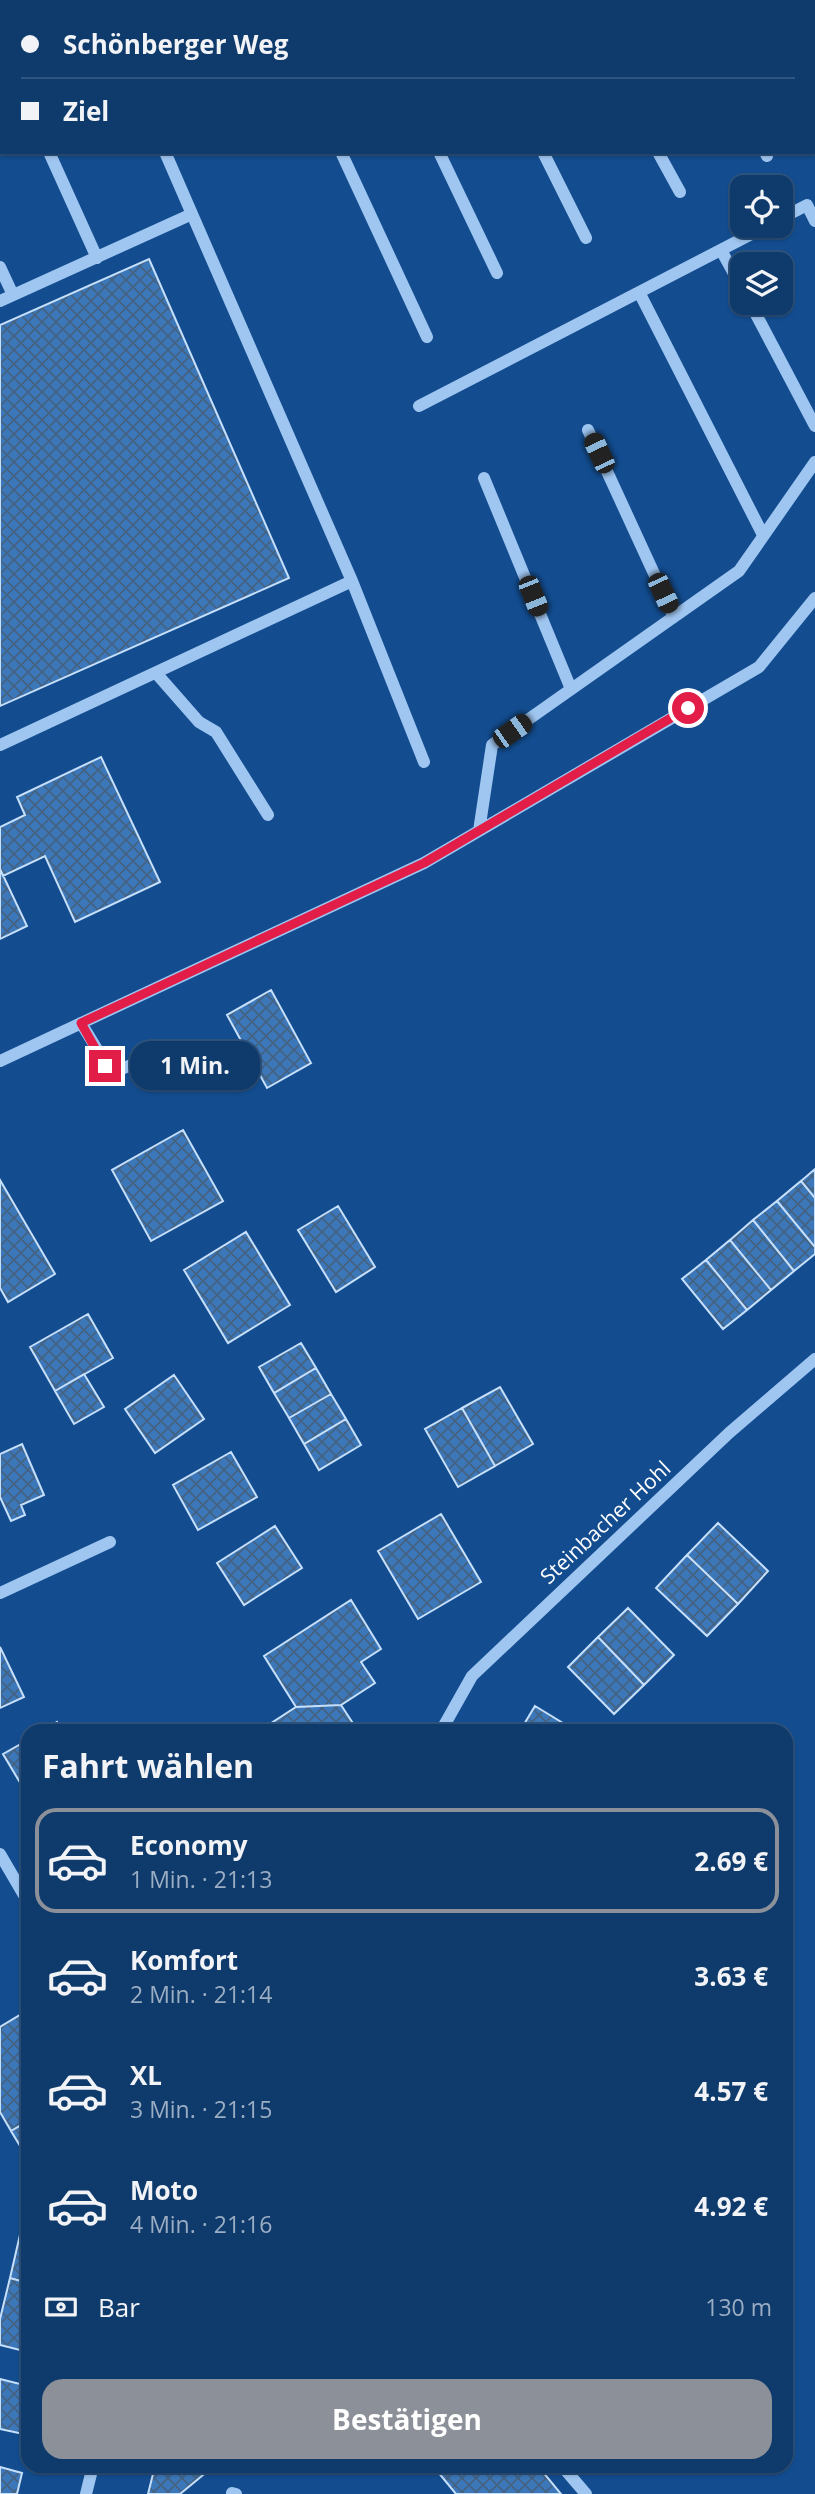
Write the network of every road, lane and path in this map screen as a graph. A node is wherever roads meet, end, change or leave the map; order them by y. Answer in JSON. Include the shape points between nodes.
{"nodes":[{"id":1,"x":50,"y":154,"type":"edge"},
{"id":2,"x":165,"y":154,"type":"edge"},
{"id":3,"x":342,"y":154,"type":"edge"},
{"id":4,"x":440,"y":154,"type":"edge"},
{"id":5,"x":544,"y":154,"type":"edge"},
{"id":6,"x":660,"y":154,"type":"edge"},
{"id":7,"x":680,"y":192,"type":"dead end"},
{"id":8,"x":793,"y":212,"type":"edge"},
{"id":9,"x":192,"y":214,"type":"junction"},
{"id":10,"x":815,"y":221,"type":"edge"},
{"id":11,"x":586,"y":238,"type":"dead end"},
{"id":12,"x":745,"y":238,"type":"edge"},
{"id":13,"x":722,"y":250,"type":"junction"},
{"id":14,"x":97,"y":258,"type":"junction"},
{"id":15,"x":730,"y":265,"type":"edge"},
{"id":16,"x":0,"y":267,"type":"edge"},
{"id":17,"x":498,"y":273,"type":"dead end"},
{"id":18,"x":639,"y":292,"type":"junction"},
{"id":19,"x":13,"y":295,"type":"junction"},
{"id":20,"x":0,"y":301,"type":"edge"},
{"id":21,"x":756,"y":315,"type":"edge"},
{"id":22,"x":427,"y":337,"type":"dead end"},
{"id":23,"x":419,"y":406,"type":"dead end"},
{"id":24,"x":815,"y":426,"type":"edge"},
{"id":25,"x":588,"y":430,"type":"dead end"},
{"id":26,"x":815,"y":462,"type":"edge"},
{"id":27,"x":484,"y":478,"type":"dead end"},
{"id":28,"x":764,"y":535,"type":"junction"},
{"id":29,"x":352,"y":581,"type":"junction"},
{"id":30,"x":815,"y":598,"type":"edge"},
{"id":31,"x":674,"y":617,"type":"junction"},
{"id":32,"x":156,"y":673,"type":"junction"},
{"id":33,"x":571,"y":689,"type":"junction"},
{"id":34,"x":0,"y":744,"type":"edge"},
{"id":35,"x":425,"y":762,"type":"dead end"},
{"id":36,"x":268,"y":815,"type":"dead end"},
{"id":37,"x":479,"y":831,"type":"junction"},
{"id":38,"x":81,"y":1023,"type":"junction"},
{"id":39,"x":148,"y":1058,"type":"dead end"},
{"id":40,"x":0,"y":1061,"type":"edge"},
{"id":41,"x":815,"y":1359,"type":"edge"},
{"id":42,"x":110,"y":1542,"type":"dead end"},
{"id":43,"x":0,"y":1593,"type":"edge"},
{"id":44,"x":445,"y":1724,"type":"edge"},
{"id":45,"x":0,"y":1854,"type":"edge"},
{"id":46,"x":21,"y":1890,"type":"edge"},
{"id":47,"x":91,"y":2473,"type":"edge"},
{"id":48,"x":568,"y":2473,"type":"edge"},
{"id":49,"x":86,"y":2494,"type":"edge"},
{"id":50,"x":586,"y":2494,"type":"edge"}],
"edges":[{"from":1,"to":14,"type":"street"},
{"from":2,"to":9,"type":"street"},
{"from":3,"to":22,"type":"street"},
{"from":4,"to":17,"type":"street"},
{"from":5,"to":11,"type":"street"},
{"from":6,"to":7,"type":"street"},
{"from":8,"to":10,"type":"street","via":[[807,205]]},
{"from":9,"to":14,"type":"street"},
{"from":9,"to":29,"type":"street"},
{"from":12,"to":13,"type":"street"},
{"from":13,"to":15,"type":"street"},
{"from":13,"to":18,"type":"street"},
{"from":14,"to":19,"type":"street"},
{"from":16,"to":19,"type":"street"},
{"from":18,"to":23,"type":"street"},
{"from":18,"to":28,"type":"street"},
{"from":19,"to":20,"type":"street"},
{"from":21,"to":24,"type":"street"},
{"from":25,"to":31,"type":"street"},
{"from":26,"to":28,"type":"street"},
{"from":27,"to":33,"type":"street"},
{"from":28,"to":31,"type":"street","via":[[739,571]]},
{"from":29,"to":32,"type":"street"},
{"from":29,"to":35,"type":"street"},
{"from":30,"to":37,"type":"street","via":[[759,667]]},
{"from":31,"to":33,"type":"street"},
{"from":32,"to":34,"type":"street"},
{"from":32,"to":36,"type":"street","via":[[199,722],[216,732]]},
{"from":33,"to":37,"type":"street","via":[[492,745]]},
{"from":37,"to":38,"type":"street","via":[[424,863]]},
{"from":38,"to":39,"type":"street","via":[[109,1069],[119,1070]]},
{"from":38,"to":40,"type":"street"},
{"from":41,"to":44,"type":"street","name":"Steinbacher Hohl","via":[[719,1442],[472,1676]]},
{"from":42,"to":43,"type":"street"},
{"from":45,"to":46,"type":"street"},
{"from":47,"to":49,"type":"street"},
{"from":48,"to":50,"type":"street"}]}
